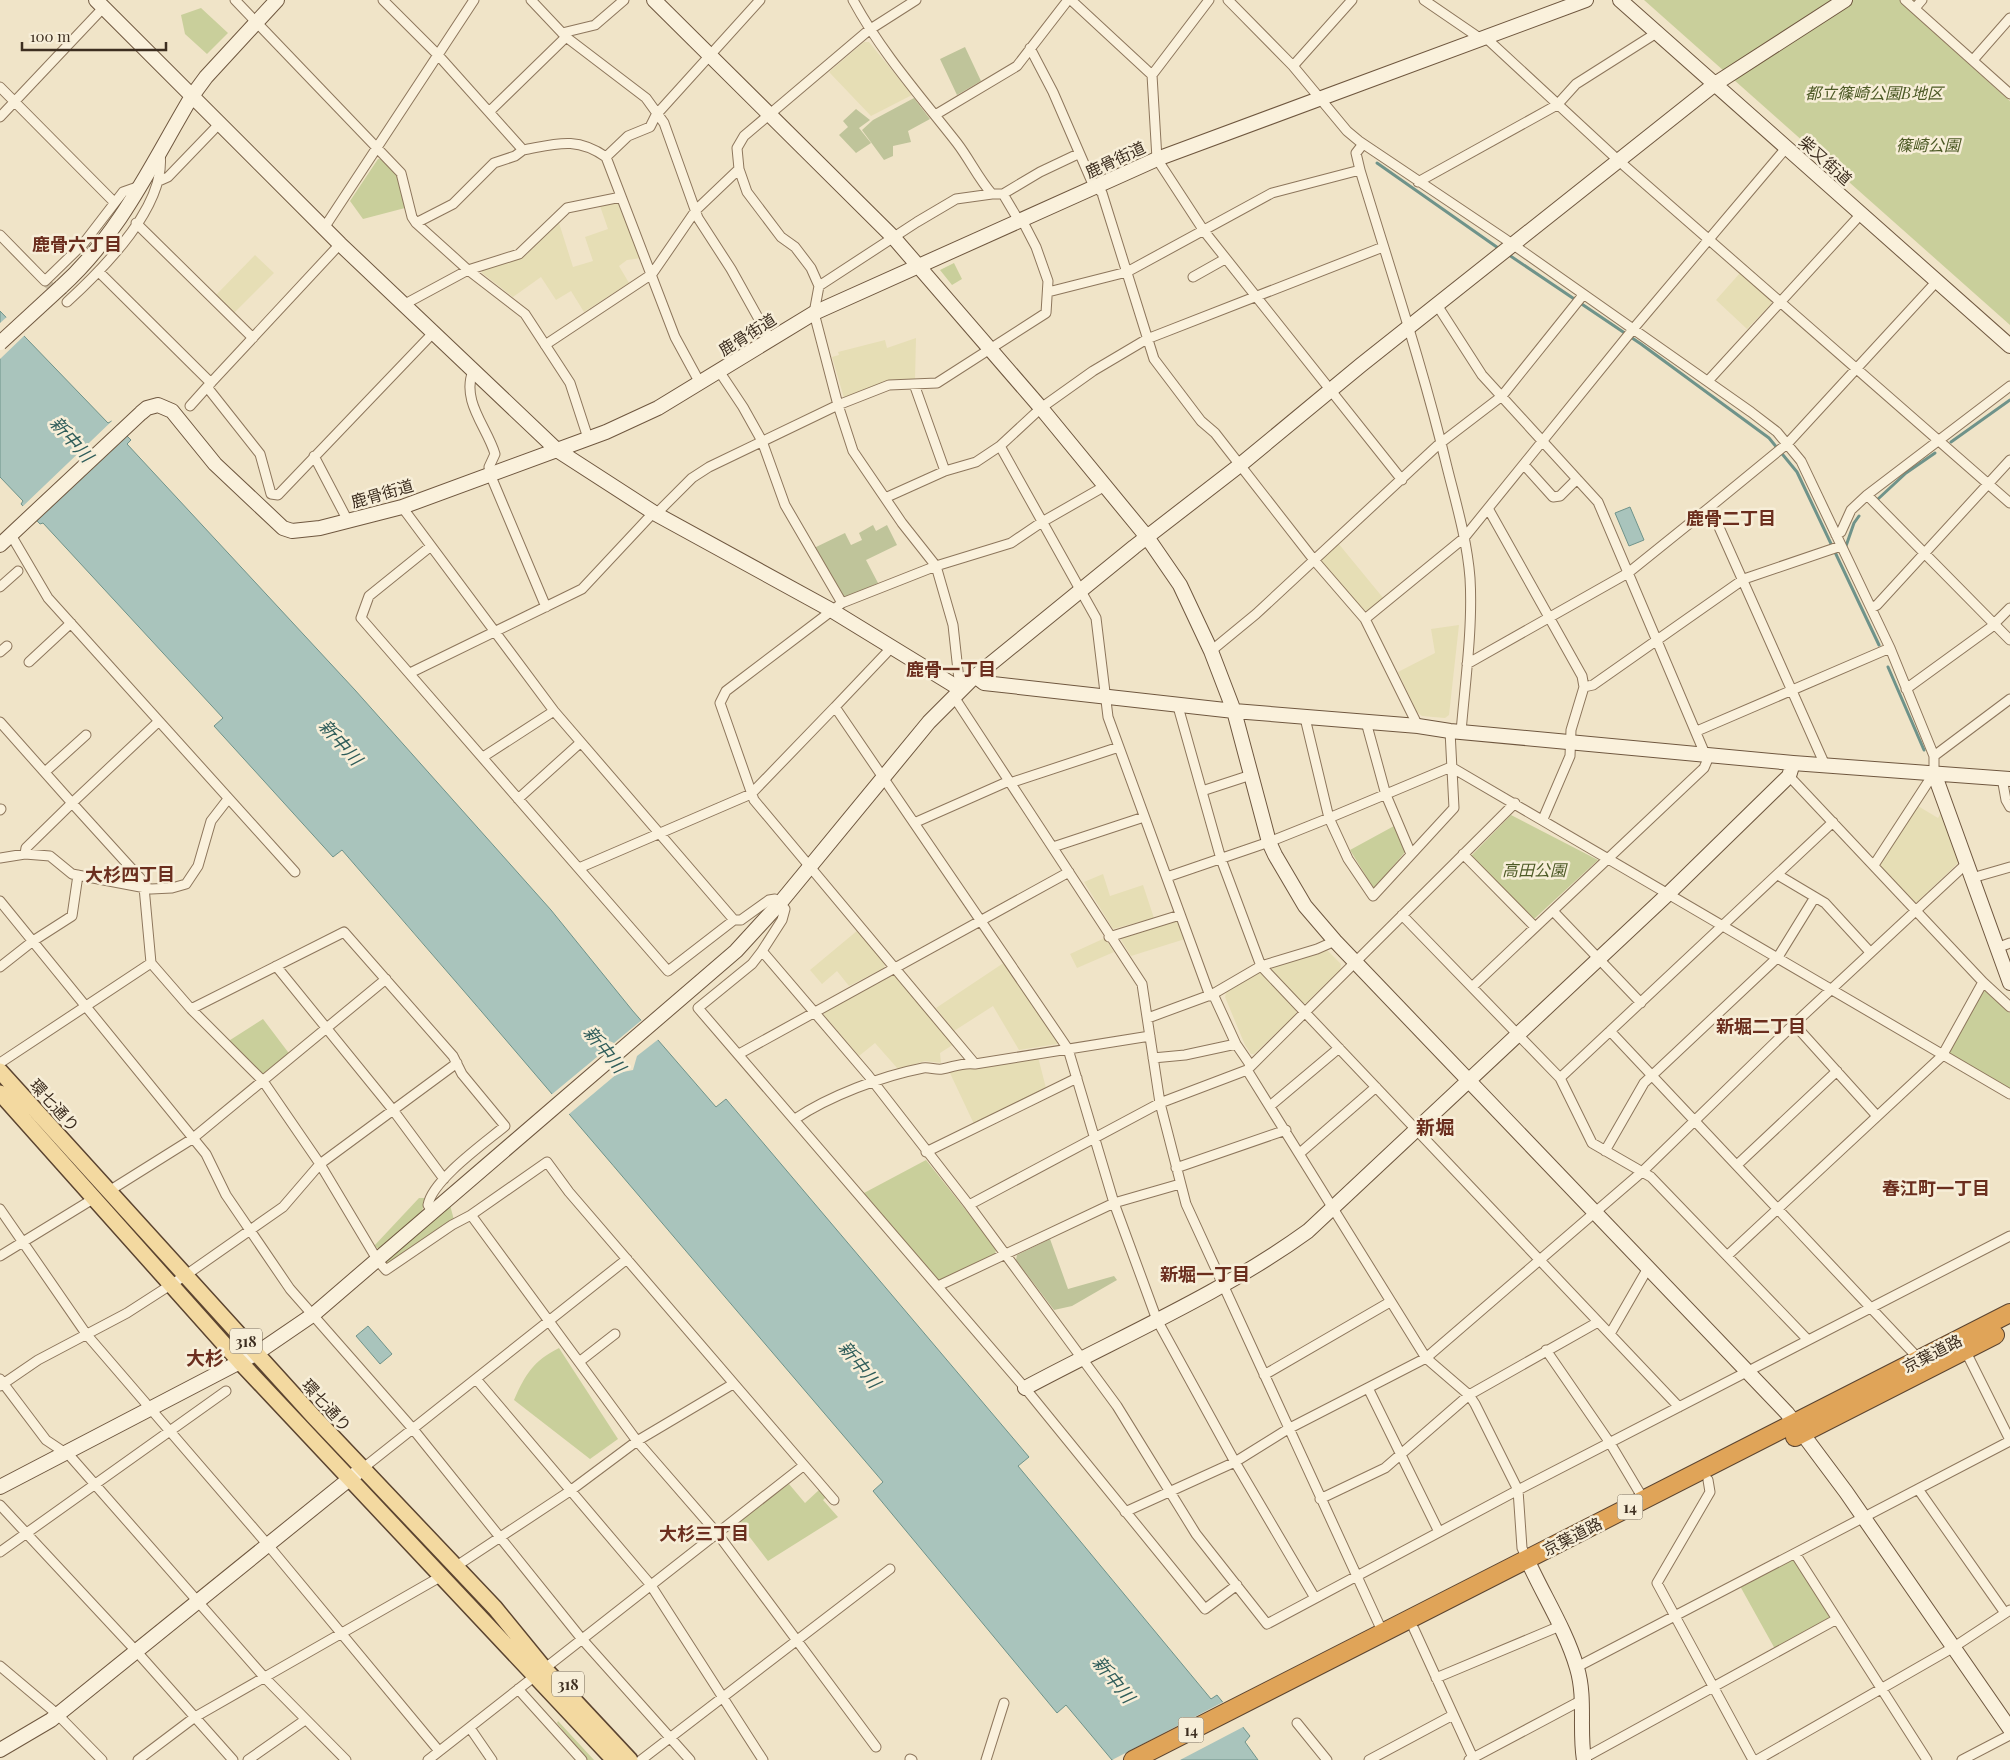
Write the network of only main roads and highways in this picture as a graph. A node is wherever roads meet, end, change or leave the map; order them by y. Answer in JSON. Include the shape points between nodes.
{"nodes":[{"id":1,"x":0,"y":1071,"type":"edge"},
{"id":2,"x":0,"y":1093,"type":"edge"},
{"id":3,"x":2010,"y":1313,"type":"edge"},
{"id":4,"x":2010,"y":1327,"type":"edge"},
{"id":5,"x":1799,"y":1428,"type":"junction"},
{"id":6,"x":1529,"y":1564,"type":"junction"},
{"id":7,"x":540,"y":1672,"type":"junction"},
{"id":8,"x":566,"y":1700,"type":"junction"},
{"id":9,"x":1253,"y":1705,"type":"junction"},
{"id":10,"x":601,"y":1760,"type":"edge"},
{"id":11,"x":614,"y":1760,"type":"edge"},
{"id":12,"x":630,"y":1760,"type":"edge"},
{"id":13,"x":641,"y":1760,"type":"edge"},
{"id":14,"x":1133,"y":1760,"type":"edge"},
{"id":15,"x":1157,"y":1760,"type":"edge"}],
"edges":[{"from":1,"to":7,"type":"main road","name":"環七通り","number":"318","via":[[362,1469],[495,1608]]},
{"from":2,"to":7,"type":"main road","name":"環七通り","number":"318","via":[[170,1286],[349,1480],[484,1623]]},
{"from":3,"to":5,"type":"highway","name":"京葉道路","number":"14","via":[[1919,1359]]},
{"from":4,"to":5,"type":"highway","name":"京葉道路","number":"14"},
{"from":5,"to":6,"type":"highway","name":"京葉道路","number":"14","via":[[1644,1500]]},
{"from":5,"to":6,"type":"highway","name":"京葉道路","number":"14","via":[[1708,1480]]},
{"from":6,"to":9,"type":"highway","name":"京葉道路","number":"14","via":[[1383,1633]]},
{"from":6,"to":9,"type":"highway","name":"京葉道路","number":"14","via":[[1414,1629]]},
{"from":7,"to":8,"type":"main road","number":"318"},
{"from":7,"to":10,"type":"main road"},
{"from":7,"to":13,"type":"main road","number":"318"},
{"from":8,"to":11,"type":"main road","number":"318"},
{"from":8,"to":12,"type":"main road","number":"318"},
{"from":9,"to":14,"type":"highway","name":"京葉道路","number":"14"},
{"from":9,"to":15,"type":"highway","name":"京葉道路","number":"14"}]}
